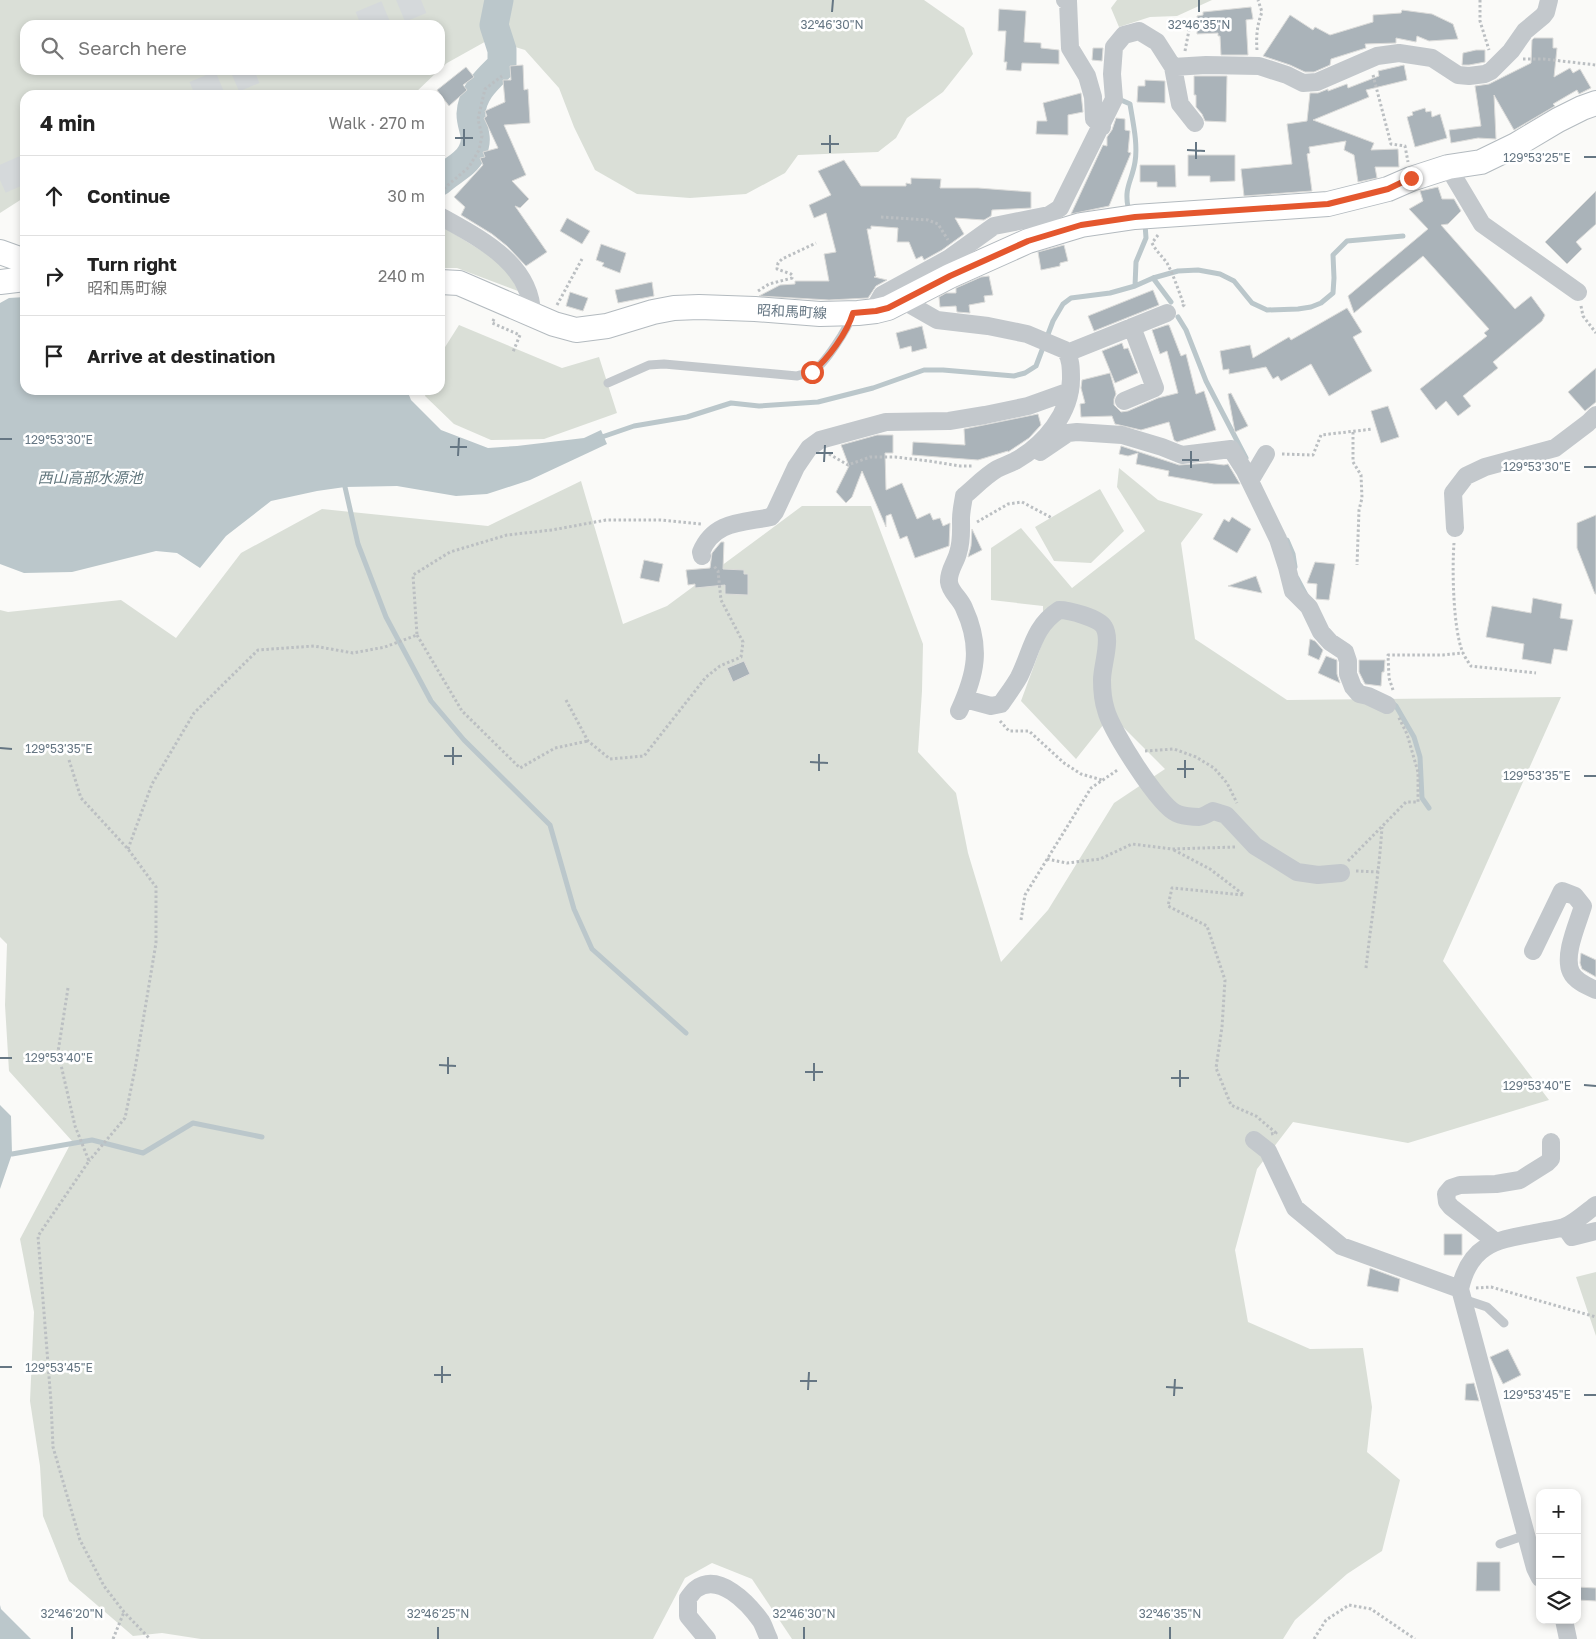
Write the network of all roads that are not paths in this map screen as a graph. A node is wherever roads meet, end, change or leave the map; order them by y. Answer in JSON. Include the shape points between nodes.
{"nodes":[{"id":1,"x":1065,"y":0,"type":"edge"},
{"id":2,"x":1549,"y":0,"type":"edge"},
{"id":3,"x":1178,"y":66,"type":"junction"},
{"id":4,"x":1596,"y":103,"type":"edge"},
{"id":5,"x":1195,"y":123,"type":"dead end"},
{"id":6,"x":1102,"y":127,"type":"junction"},
{"id":7,"x":1448,"y":167,"type":"junction"},
{"id":8,"x":445,"y":219,"type":"edge"},
{"id":9,"x":0,"y":252,"type":"edge"},
{"id":10,"x":20,"y":259,"type":"edge"},
{"id":11,"x":20,"y":280,"type":"edge"},
{"id":12,"x":0,"y":282,"type":"edge"},
{"id":13,"x":445,"y":282,"type":"edge"},
{"id":14,"x":1578,"y":292,"type":"road end"},
{"id":15,"x":902,"y":300,"type":"junction"},
{"id":16,"x":532,"y":307,"type":"junction"},
{"id":17,"x":864,"y":312,"type":"junction"},
{"id":18,"x":1168,"y":313,"type":"dead end"},
{"id":19,"x":1132,"y":327,"type":"junction"},
{"id":20,"x":1067,"y":353,"type":"junction"},
{"id":21,"x":608,"y":383,"type":"dead end"},
{"id":22,"x":1070,"y":391,"type":"junction"},
{"id":23,"x":1124,"y":401,"type":"dead end"},
{"id":24,"x":1596,"y":414,"type":"edge"},
{"id":25,"x":1263,"y":460,"type":"road end"},
{"id":26,"x":1015,"y":461,"type":"junction"},
{"id":27,"x":1250,"y":481,"type":"junction"},
{"id":28,"x":1455,"y":528,"type":"road end"},
{"id":29,"x":702,"y":556,"type":"road end"},
{"id":30,"x":1390,"y":700,"type":"road end"},
{"id":31,"x":1338,"y":873,"type":"road end"},
{"id":32,"x":1532,"y":951,"type":"dead end"},
{"id":33,"x":1596,"y":990,"type":"edge"},
{"id":34,"x":1254,"y":1140,"type":"dead end"},
{"id":35,"x":1551,"y":1142,"type":"dead end"},
{"id":36,"x":1596,"y":1205,"type":"edge"},
{"id":37,"x":1565,"y":1227,"type":"junction"},
{"id":38,"x":1596,"y":1231,"type":"edge"},
{"id":39,"x":1496,"y":1242,"type":"junction"},
{"id":40,"x":1461,"y":1294,"type":"junction"},
{"id":41,"x":1504,"y":1323,"type":"dead end"},
{"id":42,"x":1526,"y":1535,"type":"junction"},
{"id":43,"x":1500,"y":1544,"type":"dead end"},
{"id":44,"x":1536,"y":1570,"type":"edge"},
{"id":45,"x":1565,"y":1624,"type":"edge"},
{"id":46,"x":707,"y":1639,"type":"edge"},
{"id":47,"x":769,"y":1639,"type":"edge"},
{"id":48,"x":1568,"y":1639,"type":"edge"}],
"edges":[{"from":1,"to":6,"type":"street","via":[[1068,2],[1070,48],[1087,76],[1093,97],[1094,119]]},
{"from":2,"to":3,"type":"street","via":[[1546,12],[1485,74],[1458,75],[1432,58],[1399,53],[1377,56],[1317,82],[1302,83],[1258,66]]},
{"from":3,"to":5,"type":"street","via":[[1180,104]]},
{"from":3,"to":6,"type":"street","via":[[1149,37],[1139,32],[1124,35],[1114,47],[1114,99]]},
{"from":4,"to":7,"type":"main road","name":"昭和馬町線","via":[[1482,162]]},
{"from":6,"to":17,"type":"street","via":[[1060,208],[1050,215],[994,226],[956,254],[882,295]]},
{"from":7,"to":14,"type":"street","via":[[1482,224]]},
{"from":7,"to":15,"type":"main road","name":"昭和馬町線","via":[[1388,189],[1328,204],[1135,217],[1081,225],[1028,241]]},
{"from":8,"to":16,"type":"street","via":[[509,260],[523,278]]},
{"from":9,"to":10,"type":"main road"},
{"from":11,"to":12,"type":"main road"},
{"from":13,"to":16,"type":"main road","name":"昭和馬町線","via":[[459,283],[504,301]]},
{"from":15,"to":17,"type":"main road","name":"昭和馬町線","via":[[888,308]]},
{"from":15,"to":20,"type":"street","via":[[937,320],[1026,334]]},
{"from":16,"to":17,"type":"main road","name":"昭和馬町線","via":[[568,329],[582,330],[674,308],[820,314]]},
{"from":17,"to":21,"type":"lane","via":[[850,324],[822,364],[812,372],[798,376],[664,364],[649,365]]},
{"from":18,"to":19,"type":"street"},
{"from":19,"to":20,"type":"street"},
{"from":19,"to":23,"type":"street","via":[[1154,388]]},
{"from":20,"to":22,"type":"street","via":[[1071,366]]},
{"from":22,"to":26,"type":"street","via":[[1068,403],[1044,439]]},
{"from":22,"to":29,"type":"street","via":[[1028,406],[985,416],[876,424],[820,440],[809,448],[796,467],[770,517],[724,526],[705,542]]},
{"from":24,"to":28,"type":"street","via":[[1555,448],[1485,467],[1466,476],[1453,493]]},
{"from":25,"to":27,"type":"street"},
{"from":26,"to":27,"type":"street","via":[[1030,458],[1068,433],[1090,432],[1122,435],[1182,455],[1231,449]]},
{"from":26,"to":31,"type":"street","via":[[996,470],[964,496],[962,539],[948,579],[964,606],[975,647],[971,685],[962,705],[1001,704],[1018,678],[1037,631],[1053,614],[1059,610],[1085,616],[1105,628],[1107,646],[1102,682],[1106,711],[1133,761],[1160,800],[1176,814],[1200,817],[1213,810],[1226,815],[1255,846],[1297,872]]},
{"from":27,"to":30,"type":"street","via":[[1278,539],[1293,591],[1309,607],[1321,632],[1345,652],[1353,687],[1359,694]]},
{"from":32,"to":33,"type":"street","via":[[1562,891],[1575,896],[1583,906],[1570,946],[1570,972]]},
{"from":34,"to":40,"type":"street","via":[[1268,1151],[1295,1208],[1341,1246]]},
{"from":35,"to":39,"type":"street","via":[[1547,1163],[1520,1180],[1460,1185],[1446,1194],[1451,1207]]},
{"from":36,"to":37,"type":"street"},
{"from":37,"to":38,"type":"street","via":[[1572,1237]]},
{"from":37,"to":39,"type":"street"},
{"from":39,"to":40,"type":"street","via":[[1471,1259],[1464,1272]]},
{"from":40,"to":41,"type":"lane","via":[[1487,1307]]},
{"from":40,"to":42,"type":"street"},
{"from":42,"to":43,"type":"lane"},
{"from":42,"to":44,"type":"street"},
{"from":45,"to":48,"type":"street"},
{"from":46,"to":47,"type":"street","via":[[688,1616],[688,1598],[696,1589],[708,1584],[725,1586],[748,1606],[762,1622]]}]}
